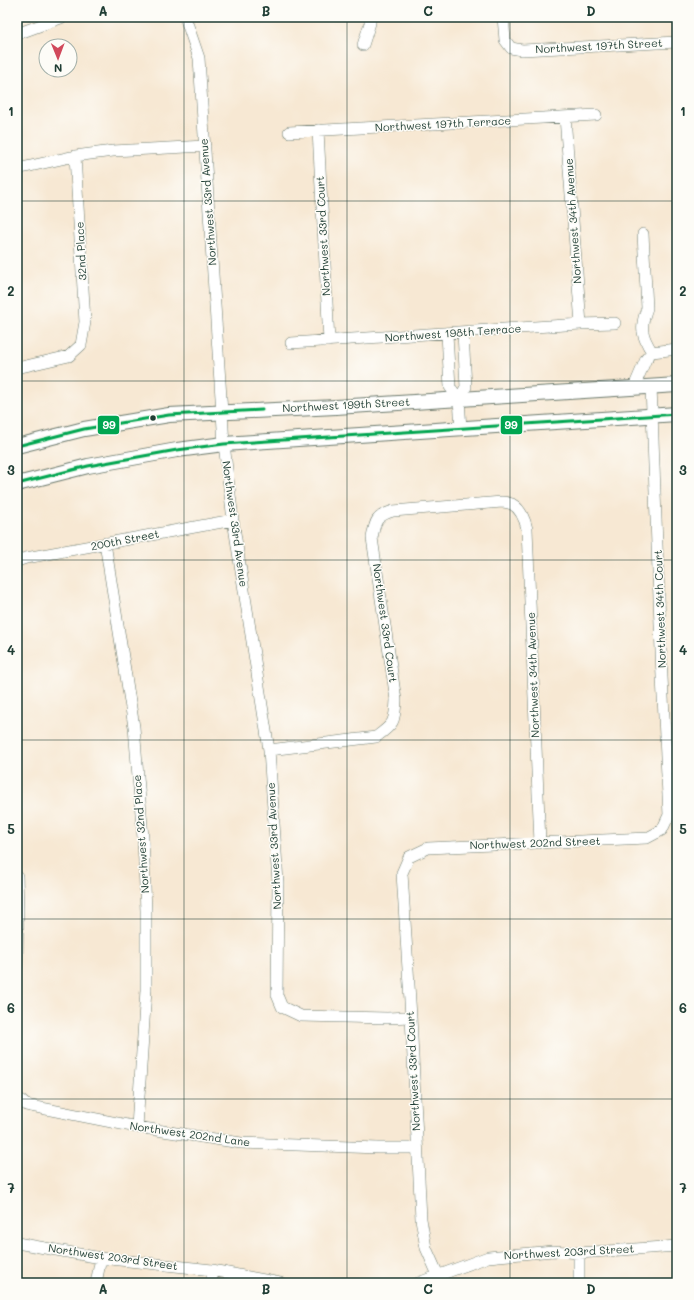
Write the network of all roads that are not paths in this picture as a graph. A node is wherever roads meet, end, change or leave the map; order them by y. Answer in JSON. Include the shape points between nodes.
{"nodes":[{"id":1,"x":63,"y":17,"type":"edge"},
{"id":2,"x":185,"y":17,"type":"edge"},
{"id":3,"x":370,"y":17,"type":"edge"},
{"id":4,"x":503,"y":17,"type":"edge"},
{"id":5,"x":17,"y":34,"type":"edge"},
{"id":6,"x":677,"y":42,"type":"edge"},
{"id":7,"x":363,"y":45,"type":"dead end"},
{"id":8,"x":596,"y":115,"type":"dead end"},
{"id":9,"x":565,"y":117,"type":"junction"},
{"id":10,"x":318,"y":130,"type":"junction"},
{"id":11,"x":289,"y":132,"type":"dead end"},
{"id":12,"x":205,"y":146,"type":"junction"},
{"id":13,"x":75,"y":156,"type":"junction"},
{"id":14,"x":17,"y":169,"type":"edge"},
{"id":15,"x":643,"y":234,"type":"dead end"},
{"id":16,"x":614,"y":323,"type":"dead end"},
{"id":17,"x":581,"y":324,"type":"junction"},
{"id":18,"x":464,"y":333,"type":"junction"},
{"id":19,"x":446,"y":334,"type":"junction"},
{"id":20,"x":329,"y":341,"type":"junction"},
{"id":21,"x":291,"y":343,"type":"dead end"},
{"id":22,"x":677,"y":349,"type":"edge"},
{"id":23,"x":652,"y":352,"type":"junction"},
{"id":24,"x":17,"y":368,"type":"edge"},
{"id":25,"x":677,"y":385,"type":"edge"},
{"id":26,"x":651,"y":386,"type":"junction"},
{"id":27,"x":634,"y":387,"type":"junction"},
{"id":28,"x":459,"y":399,"type":"junction"},
{"id":29,"x":221,"y":412,"type":"junction"},
{"id":30,"x":677,"y":414,"type":"edge"},
{"id":31,"x":652,"y":416,"type":"junction"},
{"id":32,"x":460,"y":429,"type":"junction"},
{"id":33,"x":224,"y":444,"type":"junction"},
{"id":34,"x":17,"y":446,"type":"edge"},
{"id":35,"x":17,"y":484,"type":"edge"},
{"id":36,"x":378,"y":519,"type":"joint"},
{"id":37,"x":233,"y":520,"type":"junction"},
{"id":38,"x":105,"y":543,"type":"junction"},
{"id":39,"x":17,"y":561,"type":"edge"},
{"id":40,"x":269,"y":750,"type":"junction"},
{"id":41,"x":662,"y":830,"type":"joint"},
{"id":42,"x":540,"y":843,"type":"junction"},
{"id":43,"x":408,"y":857,"type":"joint"},
{"id":44,"x":17,"y":876,"type":"edge"},
{"id":45,"x":17,"y":966,"type":"edge"},
{"id":46,"x":411,"y":1017,"type":"junction"},
{"id":47,"x":17,"y":1097,"type":"edge"},
{"id":48,"x":137,"y":1127,"type":"junction"},
{"id":49,"x":417,"y":1148,"type":"junction"},
{"id":50,"x":17,"y":1243,"type":"edge"},
{"id":51,"x":677,"y":1246,"type":"edge"},
{"id":52,"x":579,"y":1253,"type":"junction"},
{"id":53,"x":101,"y":1258,"type":"junction"},
{"id":54,"x":212,"y":1270,"type":"junction"},
{"id":55,"x":439,"y":1279,"type":"edge"},
{"id":56,"x":96,"y":1283,"type":"edge"},
{"id":57,"x":212,"y":1283,"type":"edge"},
{"id":58,"x":280,"y":1283,"type":"edge"},
{"id":59,"x":418,"y":1283,"type":"edge"},
{"id":60,"x":579,"y":1283,"type":"edge"}],
"edges":[{"from":1,"to":5,"type":"street"},
{"from":2,"to":12,"type":"street","name":"Northwest 33rd Avenue","via":[[199,58]]},
{"from":3,"to":7,"type":"street"},
{"from":4,"to":6,"type":"street","name":"Northwest 197th Street","via":[[505,40],[511,48],[522,50]]},
{"from":8,"to":9,"type":"street","name":"Northwest 197th Terrace"},
{"from":9,"to":10,"type":"street","name":"Northwest 197th Terrace"},
{"from":9,"to":17,"type":"street","name":"Northwest 34th Avenue"},
{"from":10,"to":11,"type":"street","name":"Northwest 197th Terrace"},
{"from":10,"to":20,"type":"street","name":"Northwest 33rd Court"},
{"from":12,"to":13,"type":"street","via":[[113,151]]},
{"from":12,"to":29,"type":"street","name":"Northwest 33rd Avenue"},
{"from":13,"to":14,"type":"street"},
{"from":13,"to":24,"type":"street","name":"32nd Place","via":[[85,322],[81,345],[69,356]]},
{"from":15,"to":23,"type":"street","via":[[647,308],[642,328],[643,339]]},
{"from":16,"to":17,"type":"street","name":"Northwest 198th Terrace"},
{"from":17,"to":18,"type":"street","name":"Northwest 198th Terrace"},
{"from":18,"to":19,"type":"street","name":"Northwest 198th Terrace"},
{"from":18,"to":28,"type":"street","via":[[466,387]]},
{"from":19,"to":20,"type":"street","name":"Northwest 198th Terrace"},
{"from":19,"to":28,"type":"street","via":[[450,388]]},
{"from":20,"to":21,"type":"street","name":"Northwest 198th Terrace"},
{"from":22,"to":23,"type":"street"},
{"from":23,"to":27,"type":"street","via":[[646,359]]},
{"from":25,"to":26,"type":"main road","name":"Northwest 199th Street"},
{"from":26,"to":27,"type":"main road","name":"Northwest 199th Street"},
{"from":26,"to":31,"type":"street","name":"Northwest 34th Court"},
{"from":27,"to":28,"type":"main road","name":"Northwest 199th Street"},
{"from":28,"to":29,"type":"main road","name":"Northwest 199th Street"},
{"from":28,"to":32,"type":"street"},
{"from":29,"to":33,"type":"street","name":"Northwest 33rd Avenue"},
{"from":29,"to":34,"type":"main road","name":"Northwest 199th Street","via":[[169,415],[84,429]]},
{"from":30,"to":31,"type":"main road"},
{"from":31,"to":32,"type":"main road"},
{"from":31,"to":41,"type":"street","name":"Northwest 34th Court","via":[[669,815]]},
{"from":32,"to":33,"type":"main road"},
{"from":33,"to":35,"type":"main road","via":[[88,466]]},
{"from":33,"to":37,"type":"street","name":"Northwest 33rd Avenue"},
{"from":36,"to":40,"type":"street","name":"Northwest 33rd Court","via":[[372,538],[396,700],[395,716],[389,727],[376,737]]},
{"from":36,"to":42,"type":"street","name":"Northwest 34th Avenue","via":[[393,510],[502,502],[512,504],[524,518],[527,529]]},
{"from":37,"to":38,"type":"street","name":"200th Street"},
{"from":37,"to":40,"type":"street","name":"Northwest 33rd Avenue"},
{"from":38,"to":39,"type":"street","name":"200th Street"},
{"from":38,"to":48,"type":"street","name":"Northwest 32nd Place","via":[[134,727],[143,838],[146,990]]},
{"from":40,"to":46,"type":"street","name":"Northwest 33rd Avenue","via":[[278,882],[277,995],[282,1007],[301,1016]]},
{"from":41,"to":42,"type":"street","name":"Northwest 202nd Street","via":[[647,838]]},
{"from":42,"to":43,"type":"street","name":"Northwest 202nd Street","via":[[428,848]]},
{"from":43,"to":46,"type":"street","name":"Northwest 33rd Court","via":[[402,873]]},
{"from":44,"to":45,"type":"street"},
{"from":46,"to":49,"type":"street","name":"Northwest 33rd Court"},
{"from":47,"to":48,"type":"street","name":"Northwest 202nd Lane","via":[[26,1105]]},
{"from":48,"to":49,"type":"street","name":"Northwest 202nd Lane","via":[[241,1143]]},
{"from":49,"to":55,"type":"street","name":"Northwest 33rd Court","via":[[421,1219],[426,1248]]},
{"from":50,"to":53,"type":"street","name":"Northwest 203rd Street"},
{"from":51,"to":52,"type":"street","name":"Northwest 203rd Street"},
{"from":52,"to":55,"type":"street","name":"Northwest 203rd Street","via":[[553,1251],[488,1257]]},
{"from":52,"to":60,"type":"street"},
{"from":53,"to":54,"type":"street","name":"Northwest 203rd Street"},
{"from":53,"to":56,"type":"street"},
{"from":54,"to":57,"type":"street"},
{"from":54,"to":58,"type":"street","name":"Northwest 203rd Street"},
{"from":55,"to":59,"type":"street","name":"Northwest 203rd Street"}]}
